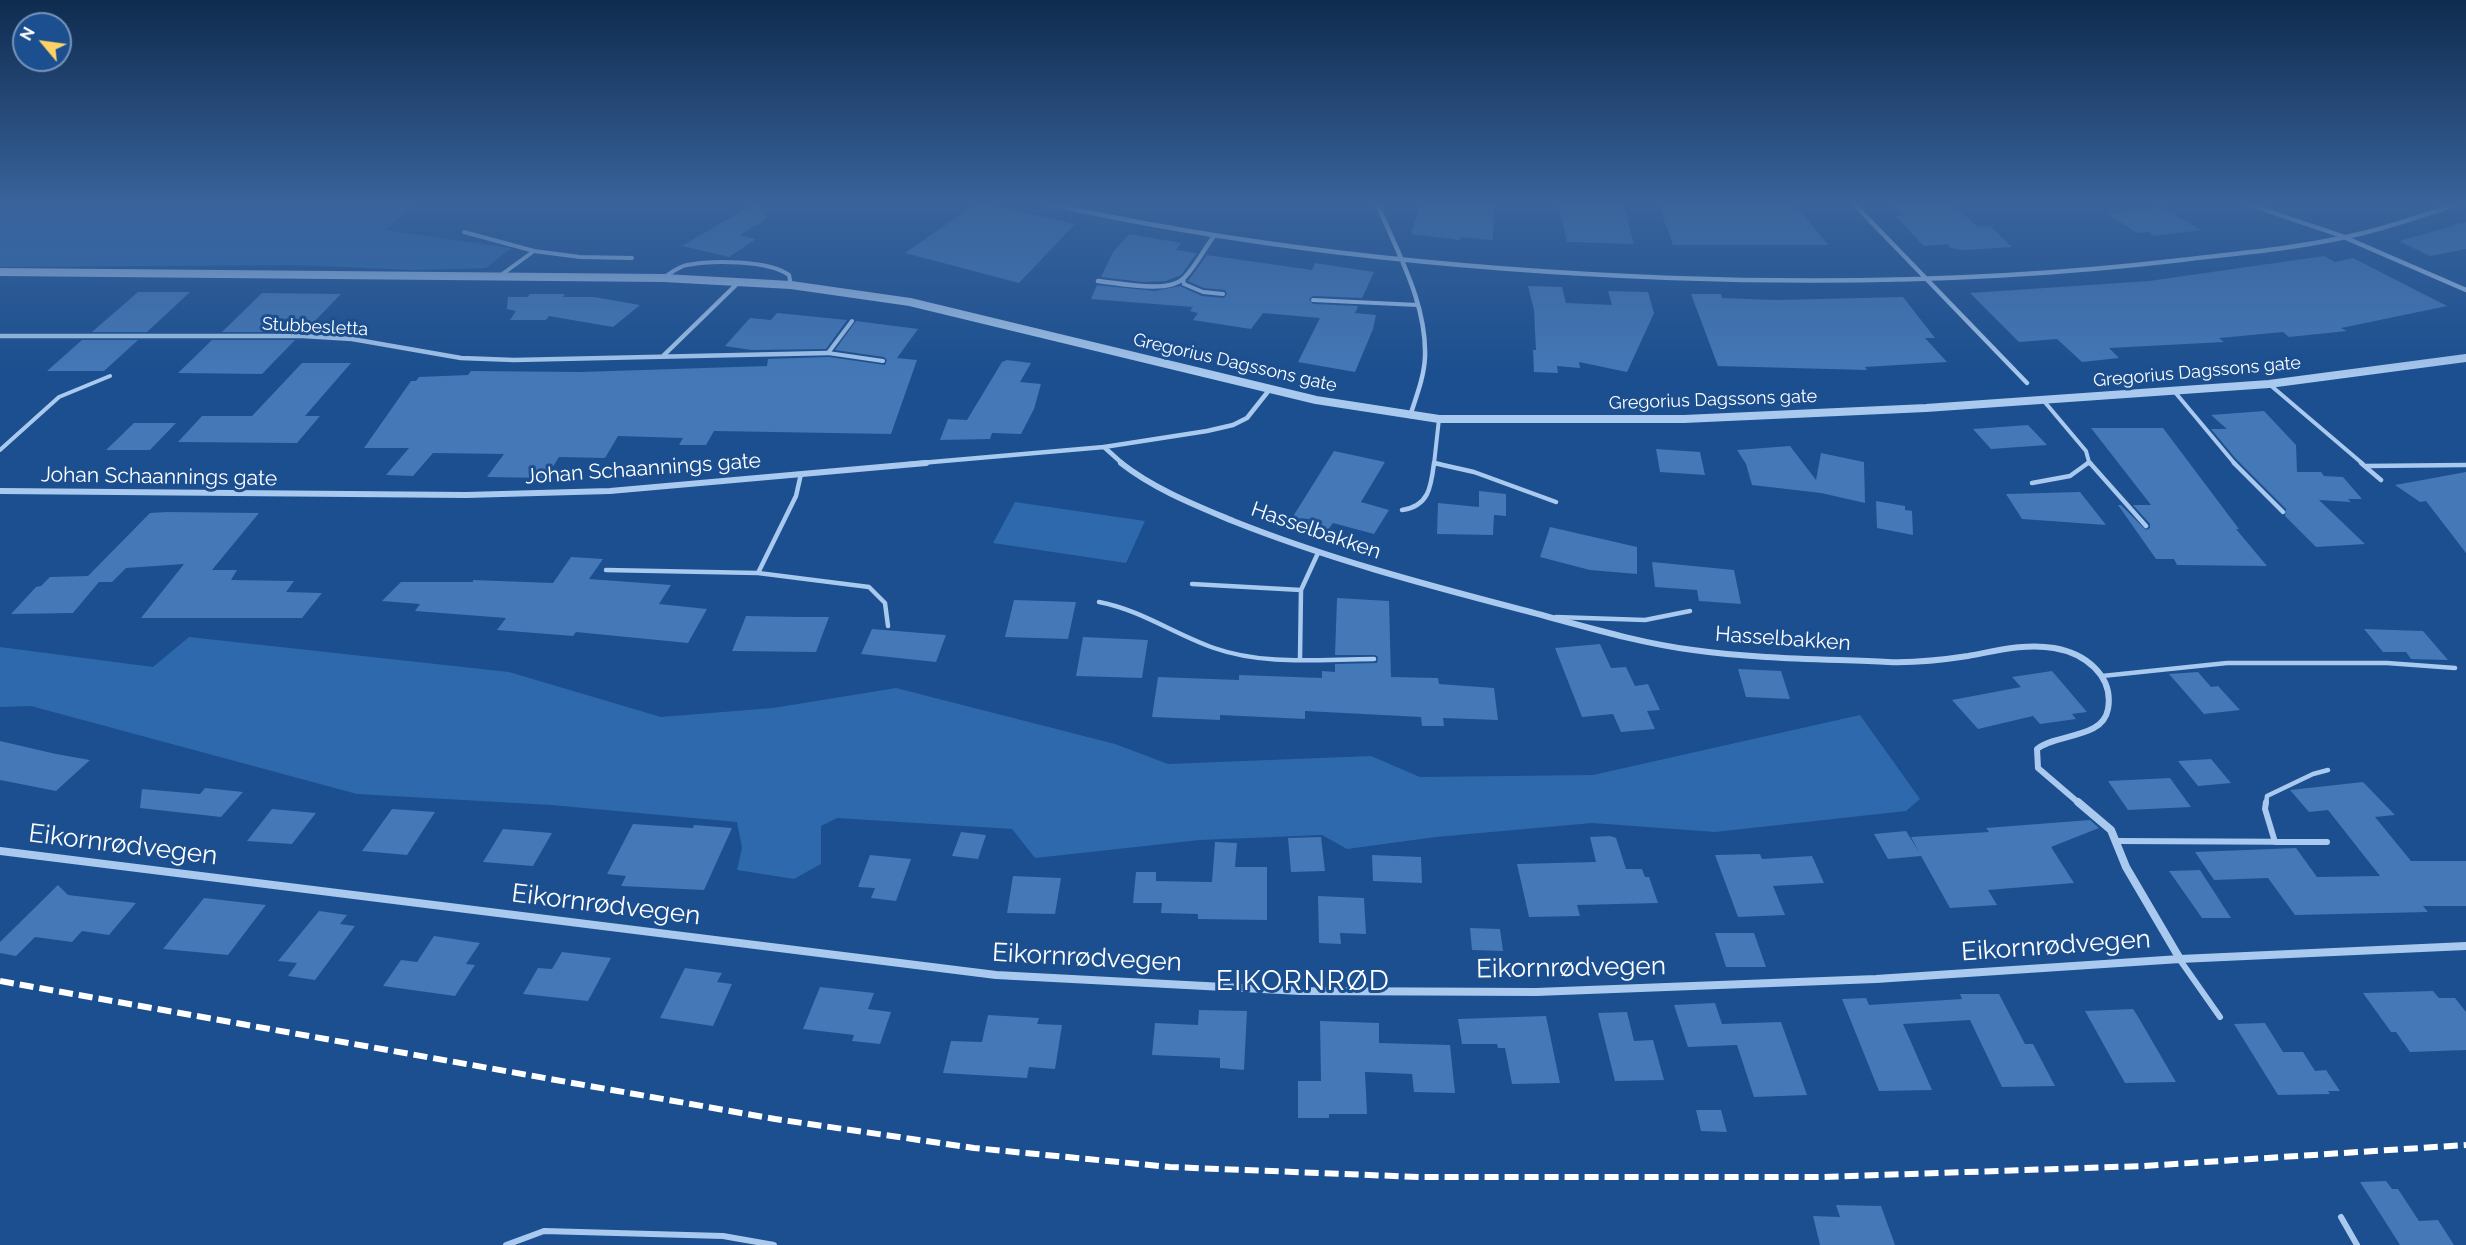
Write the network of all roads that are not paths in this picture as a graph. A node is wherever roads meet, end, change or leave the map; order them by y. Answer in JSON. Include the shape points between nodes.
{"nodes":[{"id":1,"x":520,"y":261,"type":"edge"},
{"id":2,"x":1196,"y":261,"type":"edge"},
{"id":3,"x":1394,"y":261,"type":"edge"},
{"id":4,"x":1909,"y":261,"type":"edge"},
{"id":5,"x":2182,"y":261,"type":"edge"},
{"id":6,"x":2400,"y":261,"type":"edge"},
{"id":7,"x":1401,"y":262,"type":"junction"},
{"id":8,"x":0,"y":272,"type":"edge"},
{"id":9,"x":501,"y":275,"type":"junction"},
{"id":10,"x":664,"y":278,"type":"junction"},
{"id":11,"x":1183,"y":279,"type":"junction"},
{"id":12,"x":1926,"y":279,"type":"junction"},
{"id":13,"x":740,"y":281,"type":"junction"},
{"id":14,"x":1098,"y":281,"type":"dead end"},
{"id":15,"x":791,"y":285,"type":"junction"},
{"id":16,"x":2466,"y":290,"type":"edge"},
{"id":17,"x":1223,"y":294,"type":"dead end"},
{"id":18,"x":1313,"y":300,"type":"dead end"},
{"id":19,"x":1418,"y":305,"type":"junction"},
{"id":20,"x":852,"y":321,"type":"dead end"},
{"id":21,"x":0,"y":336,"type":"edge"},
{"id":22,"x":828,"y":353,"type":"junction"},
{"id":23,"x":664,"y":356,"type":"junction"},
{"id":24,"x":2466,"y":358,"type":"edge"},
{"id":25,"x":883,"y":361,"type":"dead end"},
{"id":26,"x":110,"y":376,"type":"dead end"},
{"id":27,"x":2027,"y":383,"type":"dead end"},
{"id":28,"x":2269,"y":384,"type":"junction"},
{"id":29,"x":1270,"y":389,"type":"junction"},
{"id":30,"x":2174,"y":391,"type":"junction"},
{"id":31,"x":2043,"y":400,"type":"junction"},
{"id":32,"x":1410,"y":416,"type":"junction"},
{"id":33,"x":1439,"y":419,"type":"junction"},
{"id":34,"x":1104,"y":447,"type":"junction"},
{"id":35,"x":0,"y":450,"type":"edge"},
{"id":36,"x":2089,"y":462,"type":"junction"},
{"id":37,"x":1434,"y":463,"type":"junction"},
{"id":38,"x":2466,"y":465,"type":"edge"},
{"id":39,"x":2365,"y":466,"type":"junction"},
{"id":40,"x":801,"y":474,"type":"junction"},
{"id":41,"x":2381,"y":480,"type":"dead end"},
{"id":42,"x":2032,"y":483,"type":"dead end"},
{"id":43,"x":0,"y":491,"type":"edge"},
{"id":44,"x":1556,"y":501,"type":"dead end"},
{"id":45,"x":1402,"y":510,"type":"dead end"},
{"id":46,"x":2283,"y":512,"type":"dead end"},
{"id":47,"x":2146,"y":526,"type":"dead end"},
{"id":48,"x":1318,"y":553,"type":"junction"},
{"id":49,"x":606,"y":570,"type":"dead end"},
{"id":50,"x":758,"y":573,"type":"junction"},
{"id":51,"x":1192,"y":584,"type":"dead end"},
{"id":52,"x":1301,"y":590,"type":"junction"},
{"id":53,"x":1099,"y":602,"type":"dead end"},
{"id":54,"x":1690,"y":611,"type":"dead end"},
{"id":55,"x":1549,"y":617,"type":"junction"},
{"id":56,"x":888,"y":626,"type":"dead end"},
{"id":57,"x":1300,"y":658,"type":"junction"},
{"id":58,"x":1374,"y":659,"type":"dead end"},
{"id":59,"x":2455,"y":668,"type":"dead end"},
{"id":60,"x":2102,"y":676,"type":"junction"},
{"id":61,"x":2328,"y":770,"type":"dead end"},
{"id":62,"x":2117,"y":841,"type":"junction"},
{"id":63,"x":2275,"y":842,"type":"junction"},
{"id":64,"x":2327,"y":842,"type":"dead end"},
{"id":65,"x":0,"y":851,"type":"edge"},
{"id":66,"x":2466,"y":946,"type":"edge"},
{"id":67,"x":2180,"y":959,"type":"junction"},
{"id":68,"x":2220,"y":1017,"type":"dead end"},
{"id":69,"x":2341,"y":1217,"type":"dead end"},
{"id":70,"x":506,"y":1245,"type":"edge"},
{"id":71,"x":774,"y":1245,"type":"edge"},
{"id":72,"x":2357,"y":1245,"type":"edge"}],
"edges":[{"from":1,"to":9,"type":"lane"},
{"from":2,"to":11,"type":"street"},
{"from":3,"to":7,"type":"street"},
{"from":4,"to":12,"type":"street"},
{"from":5,"to":12,"type":"street"},
{"from":6,"to":16,"type":"street"},
{"from":7,"to":12,"type":"street","via":[[1644,279]]},
{"from":7,"to":19,"type":"street"},
{"from":8,"to":9,"type":"street","name":"Gregorius Dagssons gate"},
{"from":9,"to":10,"type":"street","name":"Gregorius Dagssons gate"},
{"from":10,"to":13,"type":"street","name":"Gregorius Dagssons gate"},
{"from":10,"to":15,"type":"lane","via":[[685,265],[734,262],[782,270],[789,275]]},
{"from":11,"to":14,"type":"street","via":[[1160,286]]},
{"from":11,"to":17,"type":"lane","via":[[1191,288]]},
{"from":12,"to":27,"type":"street"},
{"from":13,"to":15,"type":"street","name":"Gregorius Dagssons gate"},
{"from":13,"to":23,"type":"street"},
{"from":15,"to":29,"type":"street","name":"Gregorius Dagssons gate","via":[[910,302]]},
{"from":18,"to":19,"type":"lane"},
{"from":19,"to":32,"type":"street","via":[[1425,358]]},
{"from":20,"to":22,"type":"lane"},
{"from":21,"to":23,"type":"street","name":"Stubbesletta","via":[[312,337],[352,339],[461,358],[514,360]]},
{"from":22,"to":23,"type":"street","name":"Stubbesletta"},
{"from":22,"to":25,"type":"lane"},
{"from":24,"to":28,"type":"street","name":"Gregorius Dagssons gate"},
{"from":26,"to":35,"type":"lane","via":[[59,397]]},
{"from":28,"to":30,"type":"street","name":"Gregorius Dagssons gate"},
{"from":28,"to":39,"type":"lane"},
{"from":29,"to":32,"type":"street","name":"Gregorius Dagssons gate"},
{"from":29,"to":34,"type":"street","name":"Johan Schaannings gate","via":[[1255,410],[1233,425]]},
{"from":30,"to":31,"type":"street","name":"Gregorius Dagssons gate"},
{"from":30,"to":46,"type":"lane","via":[[2244,475]]},
{"from":31,"to":33,"type":"street","name":"Gregorius Dagssons gate","via":[[1684,419]]},
{"from":31,"to":36,"type":"lane","via":[[2086,451]]},
{"from":32,"to":33,"type":"street","name":"Gregorius Dagssons gate"},
{"from":33,"to":37,"type":"lane"},
{"from":34,"to":40,"type":"street","name":"Johan Schaannings gate"},
{"from":34,"to":48,"type":"street","name":"Hasselbakken","via":[[1119,462],[1164,491]]},
{"from":36,"to":42,"type":"lane","via":[[2066,478]]},
{"from":36,"to":47,"type":"lane"},
{"from":37,"to":44,"type":"lane","via":[[1474,472]]},
{"from":37,"to":45,"type":"lane","via":[[1427,499],[1420,506]]},
{"from":38,"to":39,"type":"lane"},
{"from":39,"to":41,"type":"lane"},
{"from":40,"to":43,"type":"street","name":"Johan Schaannings gate","via":[[610,491],[520,494]]},
{"from":40,"to":50,"type":"lane","via":[[796,496]]},
{"from":48,"to":52,"type":"lane"},
{"from":48,"to":55,"type":"street","name":"Hasselbakken"},
{"from":49,"to":50,"type":"lane"},
{"from":50,"to":56,"type":"lane","via":[[869,586],[882,594],[889,610]]},
{"from":51,"to":52,"type":"lane"},
{"from":52,"to":57,"type":"lane"},
{"from":53,"to":57,"type":"lane","via":[[1133,608],[1231,653]]},
{"from":54,"to":55,"type":"lane","via":[[1645,620]]},
{"from":55,"to":60,"type":"street","name":"Hasselbakken","via":[[1673,647],[1775,656],[1909,661],[2024,645],[2051,647],[2083,656]]},
{"from":57,"to":58,"type":"lane"},
{"from":59,"to":60,"type":"lane","via":[[2387,663],[2227,663]]},
{"from":60,"to":62,"type":"street","via":[[2109,692],[2110,708],[2105,720],[2088,733],[2043,741],[2036,759],[2043,775],[2101,820]]},
{"from":61,"to":63,"type":"lane","via":[[2267,796],[2265,809]]},
{"from":62,"to":63,"type":"lane"},
{"from":62,"to":67,"type":"street","via":[[2126,867]]},
{"from":63,"to":64,"type":"lane"},
{"from":65,"to":67,"type":"street","name":"Eikornrødvegen","via":[[996,975],[1300,991],[1536,992],[1876,979]]},
{"from":66,"to":67,"type":"street","name":"Eikornrødvegen"},
{"from":67,"to":68,"type":"lane"},
{"from":69,"to":72,"type":"lane"},
{"from":70,"to":71,"type":"lane","via":[[544,1231],[598,1231],[723,1236]]}]}
